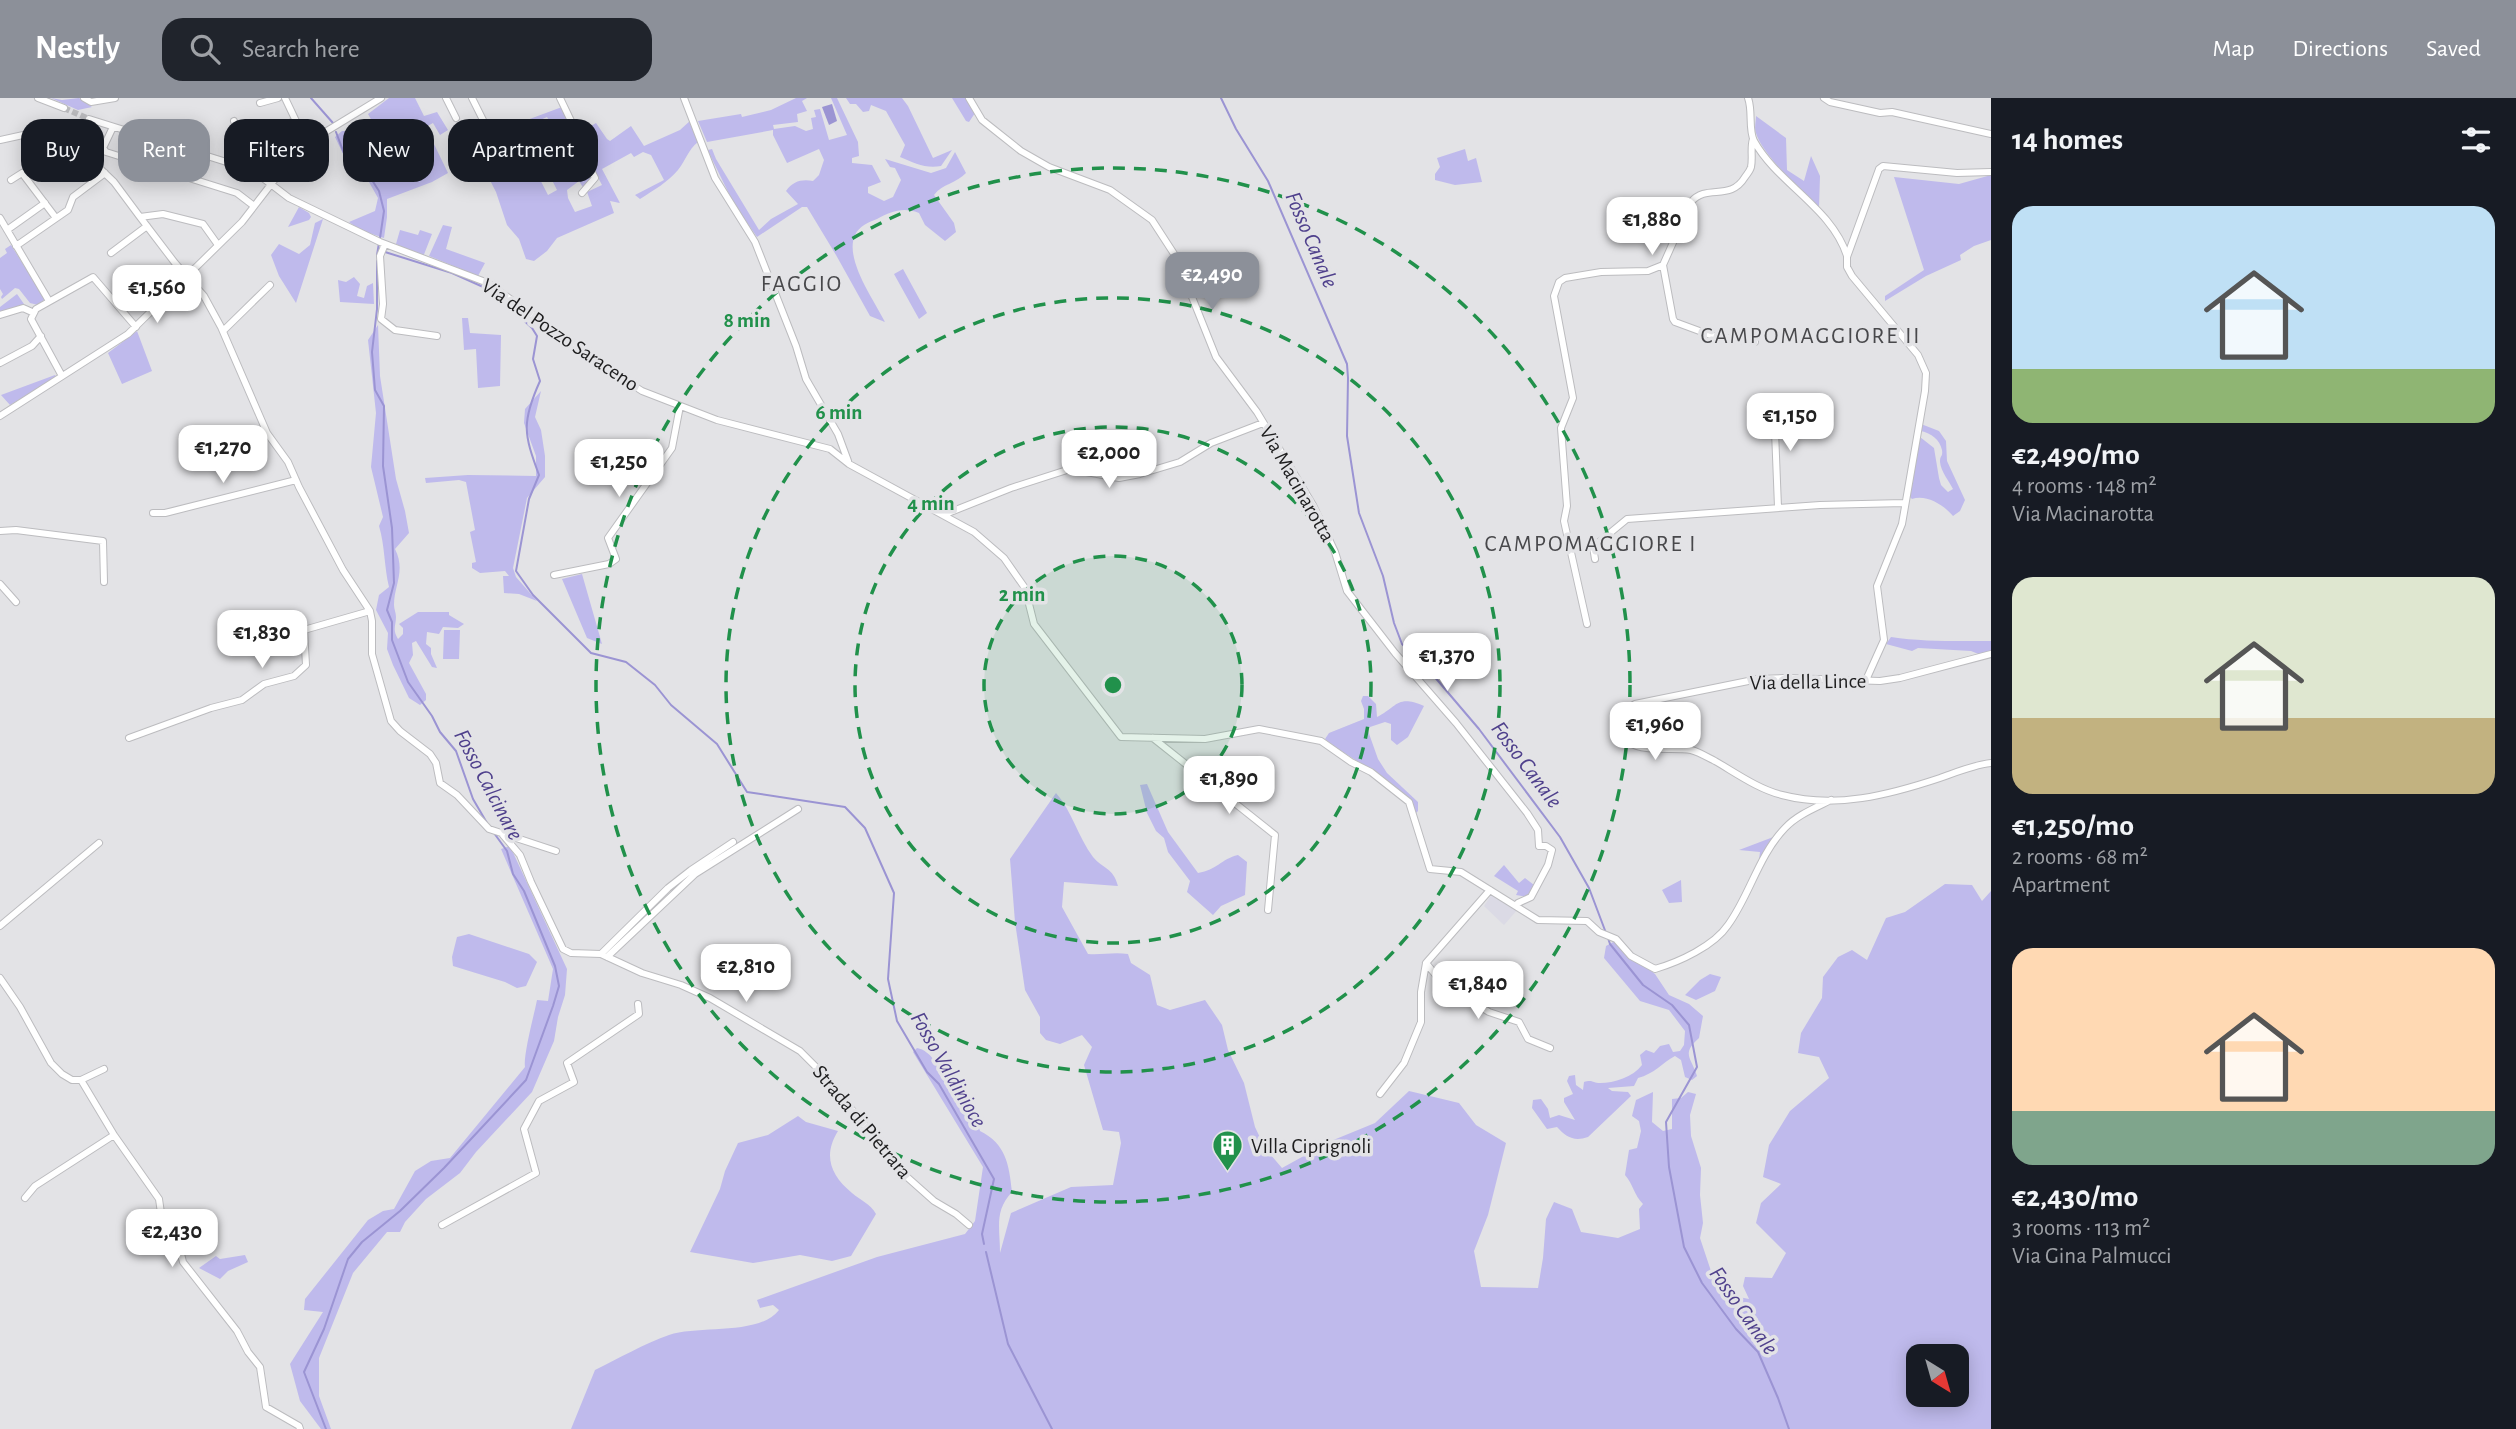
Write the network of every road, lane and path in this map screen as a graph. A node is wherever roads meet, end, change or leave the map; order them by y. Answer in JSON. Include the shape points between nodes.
{"nodes":[{"id":1,"x":38,"y":98,"type":"edge"},
{"id":2,"x":84,"y":98,"type":"edge"},
{"id":3,"x":115,"y":98,"type":"edge"},
{"id":4,"x":278,"y":98,"type":"edge"},
{"id":5,"x":285,"y":98,"type":"edge"},
{"id":6,"x":381,"y":98,"type":"edge"},
{"id":7,"x":446,"y":98,"type":"edge"},
{"id":8,"x":472,"y":98,"type":"edge"},
{"id":9,"x":560,"y":98,"type":"edge"},
{"id":10,"x":684,"y":98,"type":"edge"},
{"id":11,"x":969,"y":98,"type":"edge"},
{"id":12,"x":1748,"y":98,"type":"edge"},
{"id":13,"x":1824,"y":98,"type":"edge"},
{"id":14,"x":1856,"y":98,"type":"edge"},
{"id":15,"x":260,"y":103,"type":"dead end"},
{"id":16,"x":1853,"y":107,"type":"junction"},
{"id":17,"x":64,"y":108,"type":"tunnel mouth"},
{"id":18,"x":456,"y":118,"type":"dead end"},
{"id":19,"x":294,"y":119,"type":"edge"},
{"id":20,"x":483,"y":119,"type":"edge"},
{"id":21,"x":104,"y":124,"type":"edge"},
{"id":22,"x":113,"y":127,"type":"junction"},
{"id":23,"x":329,"y":130,"type":"edge"},
{"id":24,"x":1991,"y":134,"type":"edge"},
{"id":25,"x":21,"y":135,"type":"edge"},
{"id":26,"x":1753,"y":139,"type":"junction"},
{"id":27,"x":0,"y":140,"type":"edge"},
{"id":28,"x":106,"y":152,"type":"junction"},
{"id":29,"x":104,"y":155,"type":"edge"},
{"id":30,"x":224,"y":163,"type":"edge"},
{"id":31,"x":1991,"y":172,"type":"edge"},
{"id":32,"x":105,"y":173,"type":"joint"},
{"id":33,"x":11,"y":180,"type":"dead end"},
{"id":34,"x":266,"y":182,"type":"edge"},
{"id":35,"x":274,"y":182,"type":"edge"},
{"id":36,"x":271,"y":186,"type":"junction"},
{"id":37,"x":582,"y":194,"type":"dead end"},
{"id":38,"x":45,"y":203,"type":"junction"},
{"id":39,"x":254,"y":206,"type":"junction"},
{"id":40,"x":140,"y":217,"type":"junction"},
{"id":41,"x":0,"y":218,"type":"edge"},
{"id":42,"x":55,"y":218,"type":"junction"},
{"id":43,"x":147,"y":226,"type":"junction"},
{"id":44,"x":7,"y":230,"type":"junction"},
{"id":45,"x":385,"y":244,"type":"junction"},
{"id":46,"x":218,"y":245,"type":"junction"},
{"id":47,"x":16,"y":246,"type":"junction"},
{"id":48,"x":111,"y":253,"type":"dead end"},
{"id":49,"x":1847,"y":257,"type":"junction"},
{"id":50,"x":1663,"y":265,"type":"junction"},
{"id":51,"x":186,"y":275,"type":"junction"},
{"id":52,"x":270,"y":285,"type":"dead end"},
{"id":53,"x":49,"y":301,"type":"junction"},
{"id":54,"x":32,"y":312,"type":"junction"},
{"id":55,"x":0,"y":315,"type":"edge"},
{"id":56,"x":136,"y":327,"type":"junction"},
{"id":57,"x":223,"y":331,"type":"junction"},
{"id":58,"x":41,"y":336,"type":"junction"},
{"id":59,"x":437,"y":336,"type":"dead end"},
{"id":60,"x":1755,"y":342,"type":"dead end"},
{"id":61,"x":0,"y":363,"type":"edge"},
{"id":62,"x":62,"y":376,"type":"junction"},
{"id":63,"x":680,"y":405,"type":"junction"},
{"id":64,"x":0,"y":416,"type":"edge"},
{"id":65,"x":1263,"y":423,"type":"junction"},
{"id":66,"x":1762,"y":427,"type":"dead end"},
{"id":67,"x":849,"y":464,"type":"junction"},
{"id":68,"x":296,"y":480,"type":"junction"},
{"id":69,"x":1904,"y":503,"type":"junction"},
{"id":70,"x":1779,"y":507,"type":"junction"},
{"id":71,"x":153,"y":513,"type":"dead end"},
{"id":72,"x":943,"y":515,"type":"junction"},
{"id":73,"x":0,"y":531,"type":"edge"},
{"id":74,"x":1595,"y":559,"type":"dead end"},
{"id":75,"x":554,"y":575,"type":"dead end"},
{"id":76,"x":104,"y":582,"type":"dead end"},
{"id":77,"x":0,"y":584,"type":"edge"},
{"id":78,"x":16,"y":602,"type":"dead end"},
{"id":79,"x":370,"y":611,"type":"junction"},
{"id":80,"x":1587,"y":624,"type":"dead end"},
{"id":81,"x":1991,"y":654,"type":"edge"},
{"id":82,"x":1866,"y":680,"type":"junction"},
{"id":83,"x":129,"y":738,"type":"dead end"},
{"id":84,"x":1153,"y":738,"type":"junction"},
{"id":85,"x":1991,"y":762,"type":"edge"},
{"id":86,"x":1830,"y":800,"type":"junction"},
{"id":87,"x":799,"y":809,"type":"dead end"},
{"id":88,"x":503,"y":835,"type":"junction"},
{"id":89,"x":733,"y":842,"type":"dead end"},
{"id":90,"x":99,"y":843,"type":"dead end"},
{"id":91,"x":556,"y":851,"type":"dead end"},
{"id":92,"x":1490,"y":890,"type":"junction"},
{"id":93,"x":1516,"y":906,"type":"junction"},
{"id":94,"x":1268,"y":910,"type":"dead end"},
{"id":95,"x":0,"y":926,"type":"edge"},
{"id":96,"x":604,"y":955,"type":"junction"},
{"id":97,"x":1426,"y":963,"type":"junction"},
{"id":98,"x":0,"y":978,"type":"edge"},
{"id":99,"x":638,"y":1004,"type":"dead end"},
{"id":100,"x":1550,"y":1048,"type":"dead end"},
{"id":101,"x":104,"y":1069,"type":"dead end"},
{"id":102,"x":81,"y":1080,"type":"junction"},
{"id":103,"x":1380,"y":1094,"type":"dead end"},
{"id":104,"x":114,"y":1135,"type":"junction"},
{"id":105,"x":25,"y":1198,"type":"dead end"},
{"id":106,"x":442,"y":1225,"type":"dead end"},
{"id":107,"x":969,"y":1225,"type":"dead end"},
{"id":108,"x":300,"y":1429,"type":"edge"}],
"edges":[{"from":1,"to":17,"type":"street"},
{"from":2,"to":3,"type":"street","via":[[91,102]]},
{"from":4,"to":15,"type":"street"},
{"from":5,"to":19,"type":"street"},
{"from":6,"to":23,"type":"street"},
{"from":7,"to":18,"type":"street"},
{"from":8,"to":20,"type":"street"},
{"from":9,"to":37,"type":"street","via":[[595,178]]},
{"from":10,"to":67,"type":"street","via":[[715,178],[755,242],[806,379],[838,434]]},
{"from":11,"to":65,"type":"street","name":"Via Macinarotta","via":[[989,126],[1021,151],[1110,190],[1152,220],[1175,257],[1216,356]]},
{"from":12,"to":26,"type":"street"},
{"from":13,"to":16,"type":"street"},
{"from":14,"to":16,"type":"street"},
{"from":16,"to":24,"type":"street"},
{"from":21,"to":22,"type":"street","name":"Via del Pozzo Saraceno"},
{"from":22,"to":28,"type":"street","via":[[103,148]]},
{"from":22,"to":30,"type":"street","name":"Via del Pozzo Saraceno"},
{"from":25,"to":27,"type":"street"},
{"from":26,"to":49,"type":"street","via":[[1832,227]]},
{"from":26,"to":50,"type":"street","via":[[1751,167],[1742,182],[1728,191],[1696,196]]},
{"from":28,"to":29,"type":"street"},
{"from":28,"to":39,"type":"street","via":[[237,193]]},
{"from":31,"to":49,"type":"street","via":[[1942,173],[1883,166]]},
{"from":32,"to":40,"type":"street"},
{"from":32,"to":42,"type":"street","via":[[73,197],[68,210]]},
{"from":33,"to":38,"type":"street","via":[[22,173]]},
{"from":34,"to":36,"type":"street","name":"Via del Pozzo Saraceno"},
{"from":35,"to":36,"type":"street"},
{"from":36,"to":39,"type":"street"},
{"from":36,"to":45,"type":"street","name":"Via del Pozzo Saraceno"},
{"from":38,"to":42,"type":"street"},
{"from":38,"to":44,"type":"street"},
{"from":39,"to":46,"type":"street"},
{"from":40,"to":43,"type":"street"},
{"from":40,"to":46,"type":"street","via":[[163,214],[203,224]]},
{"from":41,"to":44,"type":"street"},
{"from":42,"to":47,"type":"street"},
{"from":43,"to":48,"type":"street"},
{"from":43,"to":51,"type":"street"},
{"from":44,"to":47,"type":"street"},
{"from":45,"to":59,"type":"street","via":[[380,256],[380,319],[395,330]]},
{"from":45,"to":63,"type":"street","name":"Via del Pozzo Saraceno","via":[[488,283],[642,391]]},
{"from":46,"to":51,"type":"street"},
{"from":47,"to":53,"type":"street"},
{"from":49,"to":69,"type":"street","via":[[1852,276],[1919,355],[1926,373]]},
{"from":50,"to":60,"type":"street","via":[[1675,322],[1713,336]]},
{"from":50,"to":80,"type":"street","via":[[1648,271],[1565,278],[1554,296],[1573,398],[1561,422],[1564,521]]},
{"from":51,"to":56,"type":"street"},
{"from":51,"to":57,"type":"street"},
{"from":52,"to":57,"type":"street"},
{"from":53,"to":54,"type":"street"},
{"from":53,"to":56,"type":"street","via":[[93,277]]},
{"from":54,"to":55,"type":"street","via":[[23,308]]},
{"from":54,"to":58,"type":"street"},
{"from":56,"to":62,"type":"street"},
{"from":57,"to":68,"type":"street","via":[[267,433]]},
{"from":58,"to":61,"type":"street"},
{"from":58,"to":62,"type":"street"},
{"from":62,"to":64,"type":"street"},
{"from":63,"to":67,"type":"street","name":"Via del Pozzo Saraceno","via":[[717,420],[830,449]]},
{"from":63,"to":75,"type":"street","via":[[672,448],[608,538],[616,559],[609,565]]},
{"from":65,"to":72,"type":"street","via":[[1211,443],[1180,462],[1140,474],[1119,478],[1070,469]]},
{"from":65,"to":93,"type":"street","name":"Via Macinarotta","via":[[1324,527],[1347,591],[1527,813],[1538,830],[1539,846],[1552,850],[1531,897]]},
{"from":66,"to":70,"type":"street","via":[[1775,431]]},
{"from":67,"to":72,"type":"street","name":"Via del Pozzo Saraceno"},
{"from":68,"to":71,"type":"street"},
{"from":68,"to":79,"type":"street"},
{"from":69,"to":70,"type":"street"},
{"from":69,"to":82,"type":"street","via":[[1902,524],[1878,586],[1884,640]]},
{"from":70,"to":74,"type":"street","via":[[1627,519],[1593,547]]},
{"from":72,"to":84,"type":"street","name":"Via del Pozzo Saraceno","via":[[974,532],[1004,558],[1024,588],[1034,624],[1121,737]]},
{"from":73,"to":76,"type":"street","via":[[103,541]]},
{"from":77,"to":78,"type":"street"},
{"from":79,"to":83,"type":"street","via":[[304,630],[306,665],[294,676],[264,684],[242,700]]},
{"from":79,"to":88,"type":"street","name":"Strada di Pietrara","via":[[372,654],[391,721],[430,754],[443,787],[457,795],[489,829]]},
{"from":81,"to":82,"type":"street","name":"Via della Lince","via":[[1900,678]]},
{"from":82,"to":86,"type":"street","name":"Via della Lince","via":[[1758,679],[1635,704],[1625,710],[1618,724],[1625,740],[1637,747],[1696,751],[1769,791]]},
{"from":84,"to":92,"type":"street","name":"Via del Pozzo Saraceno","via":[[1205,739],[1259,729],[1321,741],[1409,802],[1430,869],[1461,872]]},
{"from":84,"to":94,"type":"street","via":[[1275,835]]},
{"from":85,"to":86,"type":"street","name":"Via della Lince","via":[[1874,797]]},
{"from":86,"to":93,"type":"street","name":"Via del Pozzo Saraceno","via":[[1786,826],[1765,854],[1727,927],[1699,951],[1670,965],[1656,969],[1631,956],[1616,939],[1587,921],[1538,920]]},
{"from":87,"to":96,"type":"street","via":[[695,874]]},
{"from":88,"to":91,"type":"street","name":"Strada di Pietrara"},
{"from":88,"to":96,"type":"street","name":"Strada di Pietrara","via":[[520,855],[563,949]]},
{"from":89,"to":96,"type":"street","via":[[668,888]]},
{"from":90,"to":95,"type":"street"},
{"from":92,"to":93,"type":"street","name":"Via del Pozzo Saraceno"},
{"from":92,"to":97,"type":"street"},
{"from":96,"to":107,"type":"street","name":"Strada di Pietrara","via":[[710,998],[800,1051],[907,1177]]},
{"from":97,"to":100,"type":"street","via":[[1443,984],[1489,1012],[1519,1022],[1528,1039]]},
{"from":97,"to":103,"type":"street","via":[[1421,1021],[1404,1063]]},
{"from":98,"to":102,"type":"street","via":[[51,1063],[72,1080]]},
{"from":99,"to":106,"type":"street","via":[[639,1014],[567,1063],[574,1082],[539,1101],[524,1129],[536,1173]]},
{"from":101,"to":102,"type":"street"},
{"from":102,"to":104,"type":"street"},
{"from":104,"to":105,"type":"street","via":[[35,1186]]},
{"from":104,"to":108,"type":"street","via":[[159,1199],[183,1262],[260,1367],[266,1407]]}]}
